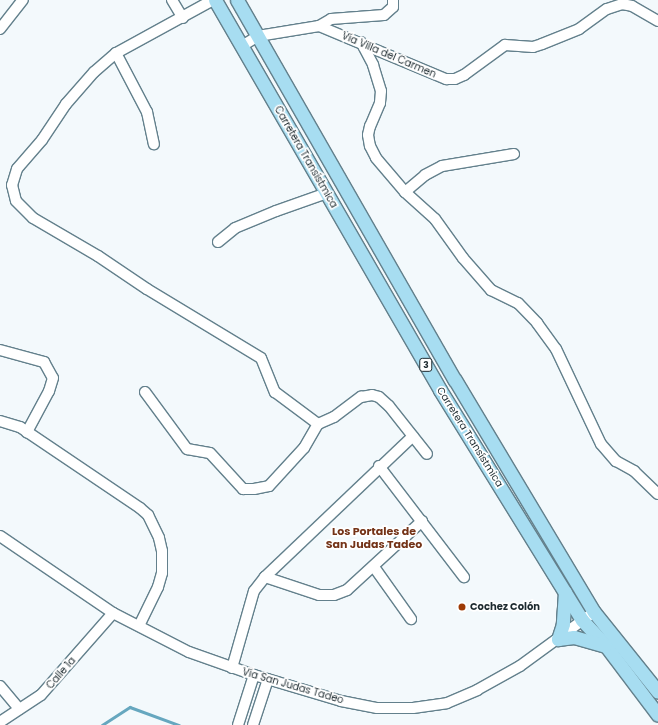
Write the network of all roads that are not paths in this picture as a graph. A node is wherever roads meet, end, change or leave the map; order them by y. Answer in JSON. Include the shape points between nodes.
{"nodes":[{"id":1,"x":23,"y":0,"type":"edge"},
{"id":2,"x":172,"y":0,"type":"edge"},
{"id":3,"x":214,"y":0,"type":"edge"},
{"id":4,"x":237,"y":0,"type":"edge"},
{"id":5,"x":394,"y":0,"type":"edge"},
{"id":6,"x":613,"y":2,"type":"edge"},
{"id":7,"x":183,"y":18,"type":"junction"},
{"id":8,"x":658,"y":21,"type":"edge"},
{"id":9,"x":320,"y":26,"type":"junction"},
{"id":10,"x":0,"y":29,"type":"edge"},
{"id":11,"x":258,"y":36,"type":"junction"},
{"id":12,"x":361,"y":42,"type":"junction"},
{"id":13,"x":242,"y":46,"type":"junction"},
{"id":14,"x":116,"y":53,"type":"junction"},
{"id":15,"x":154,"y":144,"type":"dead end"},
{"id":16,"x":514,"y":154,"type":"dead end"},
{"id":17,"x":404,"y":192,"type":"junction"},
{"id":18,"x":327,"y":193,"type":"junction"},
{"id":19,"x":218,"y":242,"type":"dead end"},
{"id":20,"x":0,"y":350,"type":"edge"},
{"id":21,"x":145,"y":392,"type":"dead end"},
{"id":22,"x":0,"y":421,"type":"edge"},
{"id":23,"x":318,"y":424,"type":"junction"},
{"id":24,"x":27,"y":432,"type":"junction"},
{"id":25,"x":413,"y":436,"type":"junction"},
{"id":26,"x":427,"y":454,"type":"dead end"},
{"id":27,"x":379,"y":466,"type":"junction"},
{"id":28,"x":658,"y":494,"type":"edge"},
{"id":29,"x":422,"y":521,"type":"junction"},
{"id":30,"x":0,"y":536,"type":"edge"},
{"id":31,"x":374,"y":567,"type":"junction"},
{"id":32,"x":265,"y":577,"type":"junction"},
{"id":33,"x":464,"y":577,"type":"dead end"},
{"id":34,"x":565,"y":592,"type":"junction"},
{"id":35,"x":594,"y":612,"type":"junction"},
{"id":36,"x":113,"y":613,"type":"junction"},
{"id":37,"x":411,"y":619,"type":"dead end"},
{"id":38,"x":582,"y":620,"type":"junction"},
{"id":39,"x":139,"y":626,"type":"junction"},
{"id":40,"x":558,"y":639,"type":"junction"},
{"id":41,"x":606,"y":646,"type":"junction"},
{"id":42,"x":232,"y":668,"type":"junction"},
{"id":43,"x":254,"y":675,"type":"junction"},
{"id":44,"x":268,"y":679,"type":"junction"},
{"id":45,"x":0,"y":686,"type":"edge"},
{"id":46,"x":658,"y":692,"type":"edge"},
{"id":47,"x":19,"y":709,"type":"junction"},
{"id":48,"x":658,"y":715,"type":"edge"},
{"id":49,"x":0,"y":722,"type":"edge"},
{"id":50,"x":238,"y":725,"type":"edge"},
{"id":51,"x":253,"y":725,"type":"edge"}],
"edges":[{"from":1,"to":10,"type":"street"},
{"from":2,"to":7,"type":"street"},
{"from":3,"to":7,"type":"street"},
{"from":3,"to":13,"type":"main road","name":"Carretera Transístmica","number":"3"},
{"from":4,"to":11,"type":"main road","name":"Carretera Transístmica","number":"3"},
{"from":5,"to":9,"type":"street","via":[[393,7],[384,16],[331,19]]},
{"from":6,"to":8,"type":"street","name":"Vía Villa del Carmen","via":[[632,6]]},
{"from":6,"to":12,"type":"street","name":"Vía Villa del Carmen","via":[[579,29],[533,47],[505,45],[455,79],[446,79]]},
{"from":7,"to":14,"type":"street"},
{"from":9,"to":11,"type":"street"},
{"from":9,"to":12,"type":"street","name":"Vía Villa del Carmen"},
{"from":11,"to":13,"type":"street"},
{"from":11,"to":35,"type":"main road","name":"Carretera Transístmica","number":"3","via":[[455,380]]},
{"from":12,"to":17,"type":"street","via":[[373,65],[381,91],[380,103],[370,126],[370,146],[376,158]]},
{"from":13,"to":18,"type":"main road","name":"Carretera Transístmica","number":"3"},
{"from":14,"to":15,"type":"street","via":[[147,112]]},
{"from":14,"to":23,"type":"street","via":[[94,72],[66,104],[42,140],[17,169],[12,185],[16,200],[33,218],[261,358],[275,392]]},
{"from":16,"to":17,"type":"street","via":[[442,166],[425,175]]},
{"from":17,"to":28,"type":"street","via":[[435,219],[463,258],[491,290],[518,303],[537,323],[556,349],[601,444],[616,461],[634,471]]},
{"from":18,"to":19,"type":"street","via":[[236,228]]},
{"from":18,"to":34,"type":"main road","name":"Carretera Transístmica","number":"3","via":[[440,390]]},
{"from":20,"to":24,"type":"street","via":[[44,362],[53,378],[49,391]]},
{"from":21,"to":23,"type":"street","via":[[186,450],[210,453],[243,489],[269,486],[304,448]]},
{"from":22,"to":24,"type":"street"},
{"from":23,"to":25,"type":"street","via":[[334,417],[361,397],[372,396],[379,397],[389,406]]},
{"from":24,"to":39,"type":"street","via":[[140,508],[155,526],[162,550],[162,573]]},
{"from":25,"to":26,"type":"street"},
{"from":25,"to":27,"type":"street"},
{"from":27,"to":29,"type":"street"},
{"from":27,"to":32,"type":"street"},
{"from":29,"to":31,"type":"street"},
{"from":29,"to":33,"type":"street"},
{"from":30,"to":36,"type":"street","name":"Vía San Judas Tadeo"},
{"from":31,"to":32,"type":"street","via":[[347,590],[334,595],[319,595]]},
{"from":31,"to":37,"type":"street"},
{"from":32,"to":42,"type":"street","via":[[254,591]]},
{"from":34,"to":38,"type":"main road","name":"Carretera Transístmica","number":"3"},
{"from":34,"to":40,"type":"main road"},
{"from":35,"to":38,"type":"street","name":"Vía San Judas Tadeo"},
{"from":35,"to":46,"type":"main road","name":"Carretera Transístmica","number":"3"},
{"from":36,"to":39,"type":"street","name":"Vía San Judas Tadeo"},
{"from":36,"to":47,"type":"street","name":"Calle 1a","via":[[41,695]]},
{"from":38,"to":40,"type":"street","name":"Vía San Judas Tadeo"},
{"from":38,"to":41,"type":"main road","name":"Carretera Transístmica","number":"3"},
{"from":39,"to":42,"type":"street","name":"Vía San Judas Tadeo","via":[[189,652]]},
{"from":40,"to":41,"type":"main road","via":[[574,637]]},
{"from":40,"to":44,"type":"street","name":"Vía San Judas Tadeo","via":[[520,666],[477,690],[447,703],[413,708],[377,708],[355,704]]},
{"from":41,"to":48,"type":"main road","name":"Carretera Transístmica","number":"3"},
{"from":42,"to":43,"type":"street","name":"Vía San Judas Tadeo"},
{"from":43,"to":44,"type":"street","name":"Vía San Judas Tadeo"},
{"from":43,"to":50,"type":"street"},
{"from":44,"to":51,"type":"street"},
{"from":45,"to":47,"type":"street"},
{"from":47,"to":49,"type":"street","name":"Calle 1a"}]}
